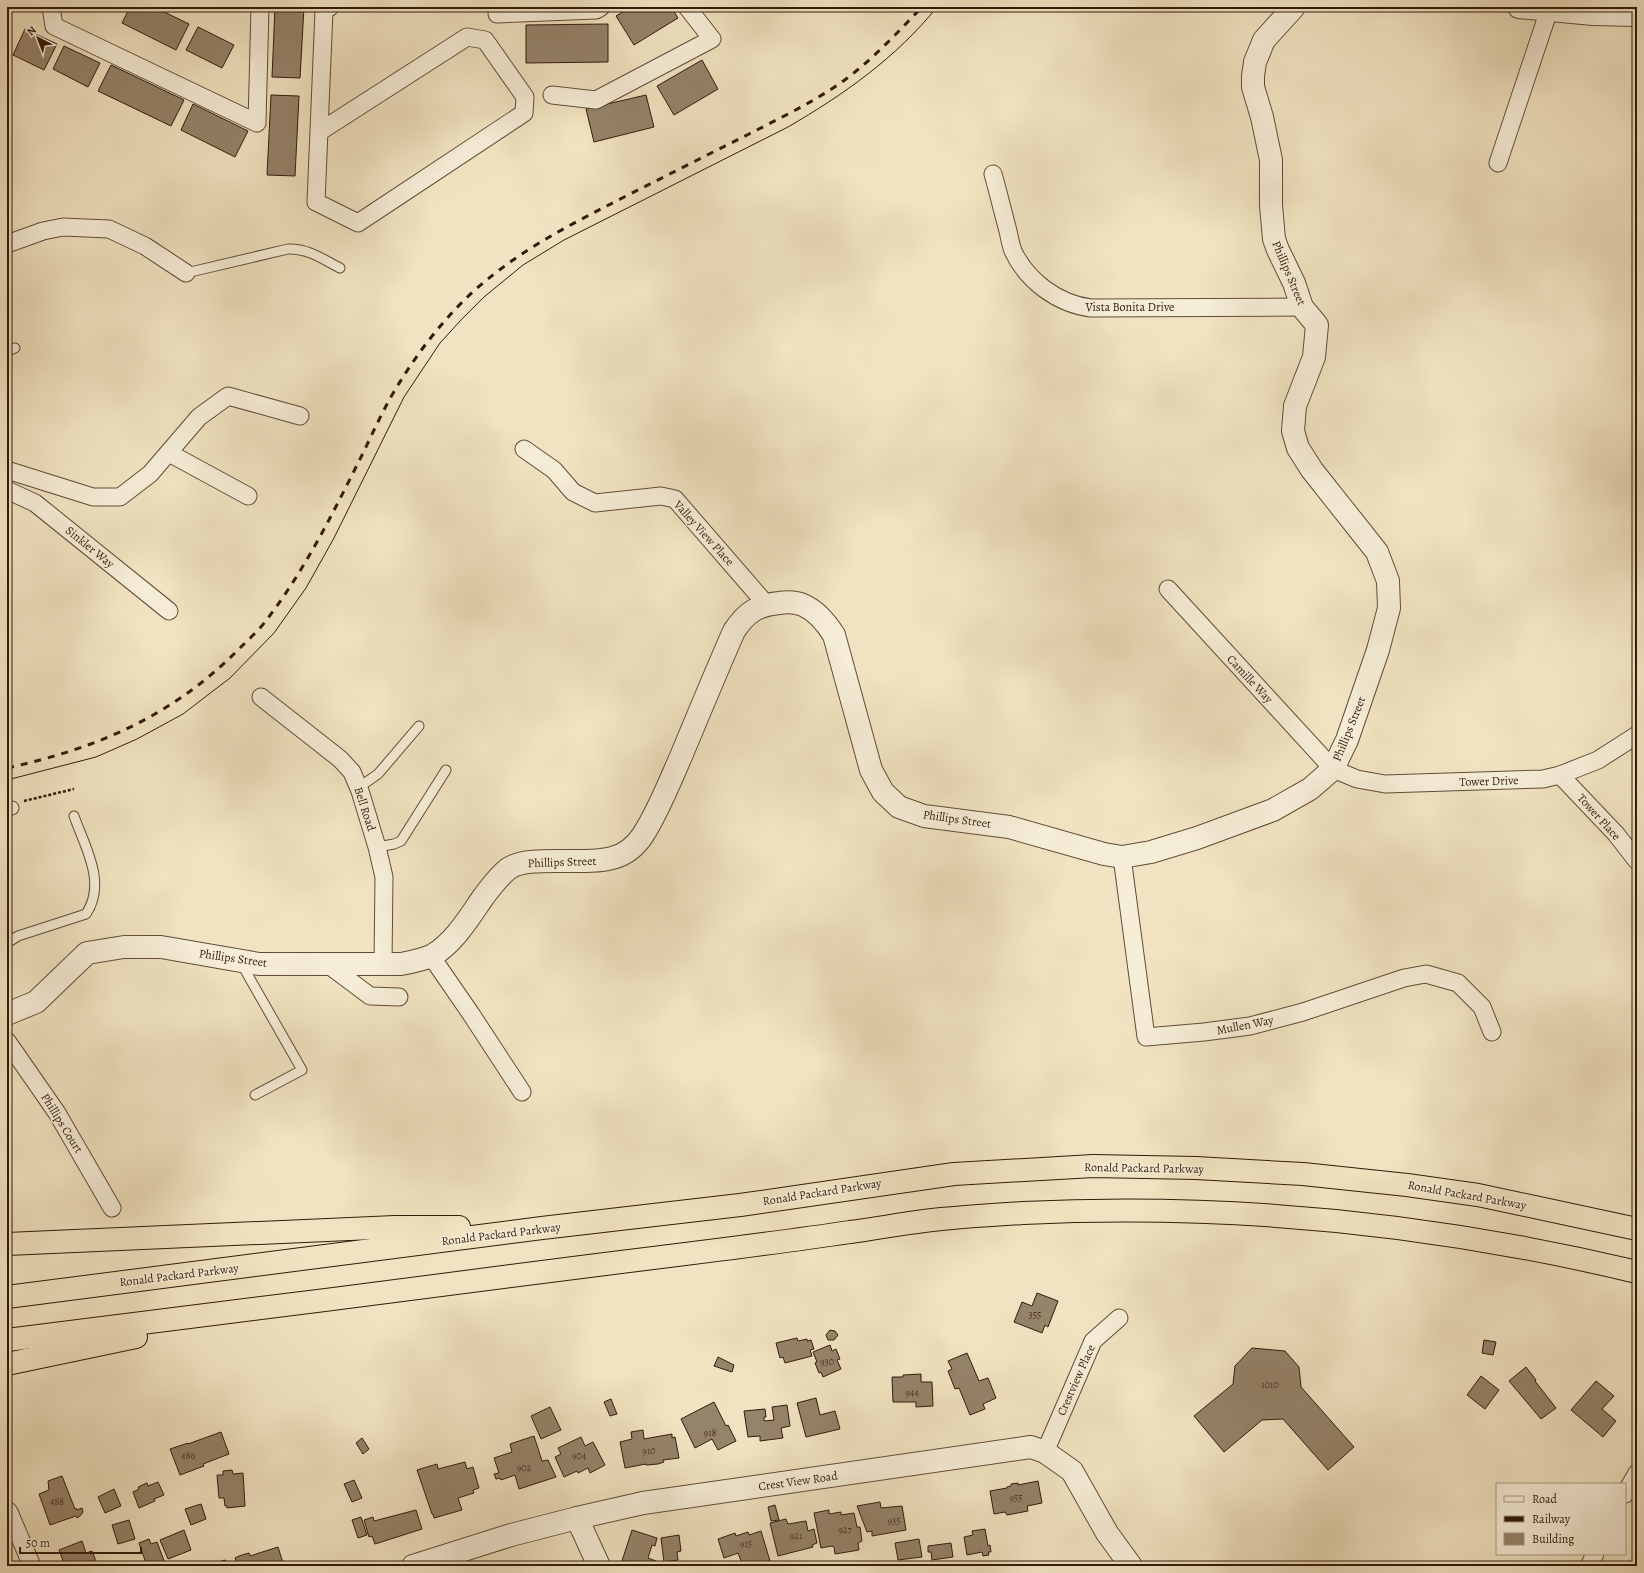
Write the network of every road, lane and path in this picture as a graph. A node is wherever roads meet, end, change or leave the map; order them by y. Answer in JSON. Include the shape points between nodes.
{"nodes":[{"id":1,"x":51,"y":7,"type":"edge"},
{"id":2,"x":260,"y":7,"type":"edge"},
{"id":3,"x":330,"y":7,"type":"edge"},
{"id":4,"x":601,"y":7,"type":"edge"},
{"id":5,"x":687,"y":7,"type":"edge"},
{"id":6,"x":1294,"y":7,"type":"edge"},
{"id":7,"x":1519,"y":7,"type":"edge"},
{"id":8,"x":1549,"y":10,"type":"junction"},
{"id":9,"x":1594,"y":11,"type":"edge"},
{"id":10,"x":497,"y":14,"type":"dead end"},
{"id":11,"x":1637,"y":16,"type":"edge"},
{"id":12,"x":552,"y":94,"type":"dead end"},
{"id":13,"x":319,"y":132,"type":"junction"},
{"id":14,"x":1498,"y":163,"type":"dead end"},
{"id":15,"x":993,"y":174,"type":"dead end"},
{"id":16,"x":7,"y":244,"type":"edge"},
{"id":17,"x":340,"y":268,"type":"dead end"},
{"id":18,"x":186,"y":273,"type":"joint"},
{"id":19,"x":1302,"y":307,"type":"junction"},
{"id":20,"x":300,"y":416,"type":"dead end"},
{"id":21,"x":524,"y":449,"type":"dead end"},
{"id":22,"x":169,"y":452,"type":"junction"},
{"id":23,"x":7,"y":470,"type":"edge"},
{"id":24,"x":7,"y":490,"type":"edge"},
{"id":25,"x":248,"y":496,"type":"dead end"},
{"id":26,"x":1168,"y":589,"type":"dead end"},
{"id":27,"x":766,"y":604,"type":"junction"},
{"id":28,"x":169,"y":611,"type":"dead end"},
{"id":29,"x":261,"y":697,"type":"dead end"},
{"id":30,"x":419,"y":726,"type":"dead end"},
{"id":31,"x":1637,"y":735,"type":"edge"},
{"id":32,"x":1333,"y":768,"type":"junction"},
{"id":33,"x":446,"y":770,"type":"dead end"},
{"id":34,"x":1560,"y":775,"type":"junction"},
{"id":35,"x":74,"y":788,"type":"dead end"},
{"id":36,"x":358,"y":788,"type":"junction"},
{"id":37,"x":9,"y":808,"type":"edge"},
{"id":38,"x":74,"y":816,"type":"dead end"},
{"id":39,"x":377,"y":847,"type":"junction"},
{"id":40,"x":1122,"y":857,"type":"junction"},
{"id":41,"x":1637,"y":861,"type":"edge"},
{"id":42,"x":7,"y":943,"type":"edge"},
{"id":43,"x":431,"y":956,"type":"junction"},
{"id":44,"x":240,"y":960,"type":"junction"},
{"id":45,"x":326,"y":963,"type":"junction"},
{"id":46,"x":382,"y":964,"type":"junction"},
{"id":47,"x":399,"y":997,"type":"dead end"},
{"id":48,"x":7,"y":1014,"type":"edge"},
{"id":49,"x":1492,"y":1032,"type":"dead end"},
{"id":50,"x":7,"y":1042,"type":"edge"},
{"id":51,"x":522,"y":1092,"type":"dead end"},
{"id":52,"x":255,"y":1095,"type":"dead end"},
{"id":53,"x":112,"y":1208,"type":"dead end"},
{"id":54,"x":542,"y":1228,"type":"junction"},
{"id":55,"x":1637,"y":1229,"type":"edge"},
{"id":56,"x":7,"y":1244,"type":"edge"},
{"id":57,"x":1637,"y":1272,"type":"edge"},
{"id":58,"x":7,"y":1297,"type":"edge"},
{"id":59,"x":292,"y":1304,"type":"junction"},
{"id":60,"x":1120,"y":1318,"type":"dead end"},
{"id":61,"x":7,"y":1340,"type":"edge"},
{"id":62,"x":7,"y":1364,"type":"edge"},
{"id":63,"x":1045,"y":1452,"type":"junction"},
{"id":64,"x":1637,"y":1473,"type":"edge"},
{"id":65,"x":1626,"y":1492,"type":"edge"},
{"id":66,"x":7,"y":1510,"type":"edge"},
{"id":67,"x":577,"y":1518,"type":"junction"},
{"id":68,"x":1594,"y":1555,"type":"edge"},
{"id":69,"x":32,"y":1566,"type":"edge"},
{"id":70,"x":413,"y":1566,"type":"edge"},
{"id":71,"x":600,"y":1566,"type":"edge"},
{"id":72,"x":1131,"y":1566,"type":"edge"},
{"id":73,"x":1589,"y":1566,"type":"edge"}],
"edges":[{"from":1,"to":2,"type":"street","via":[[54,26],[257,123]]},
{"from":3,"to":13,"type":"street","via":[[324,11]]},
{"from":4,"to":10,"type":"street","via":[[596,10]]},
{"from":5,"to":12,"type":"street","via":[[712,39],[596,100]]},
{"from":6,"to":19,"type":"street","name":"Phillips Street","via":[[1264,40],[1255,62],[1253,82],[1271,160],[1274,239]]},
{"from":7,"to":8,"type":"street"},
{"from":8,"to":9,"type":"street"},
{"from":8,"to":14,"type":"street"},
{"from":9,"to":11,"type":"street"},
{"from":13,"to":13,"type":"street","via":[[316,202],[358,223],[524,113],[525,97],[485,40],[467,37]]},
{"from":15,"to":19,"type":"street","name":"Vista Bonita Drive","via":[[1013,250],[1034,281],[1067,302],[1091,308]]},
{"from":16,"to":18,"type":"street","via":[[63,227],[109,229],[145,246]]},
{"from":17,"to":18,"type":"lane","via":[[304,249],[296,248]]},
{"from":19,"to":32,"type":"street","name":"Phillips Street","via":[[1317,325],[1314,357],[1295,406],[1294,431],[1298,448],[1312,470],[1377,552],[1388,581],[1389,608],[1378,650],[1347,740]]},
{"from":20,"to":22,"type":"street","via":[[228,396],[199,417]]},
{"from":21,"to":27,"type":"street","name":"Valley View Place","via":[[554,470],[573,492],[595,503],[661,496],[675,499]]},
{"from":22,"to":23,"type":"street","via":[[150,474],[120,497],[94,497]]},
{"from":22,"to":25,"type":"street"},
{"from":24,"to":28,"type":"street","name":"Sinkler Way","via":[[35,503]]},
{"from":26,"to":32,"type":"street","name":"Camille Way"},
{"from":27,"to":40,"type":"street","name":"Phillips Street","via":[[787,602],[803,605],[821,618],[834,635],[870,770],[883,792],[899,807],[924,816],[1009,827]]},
{"from":27,"to":43,"type":"street","name":"Phillips Street","via":[[746,615],[734,631],[662,800],[635,845],[622,855],[606,860],[526,862],[509,868],[457,933]]},
{"from":29,"to":36,"type":"street","name":"Bell Road","via":[[340,758],[352,772]]},
{"from":30,"to":36,"type":"lane","via":[[378,774]]},
{"from":31,"to":34,"type":"street","name":"Tower Drive","via":[[1598,760]]},
{"from":32,"to":34,"type":"street","name":"Tower Drive","via":[[1357,778],[1385,784],[1543,779]]},
{"from":32,"to":40,"type":"street","name":"Phillips Street","via":[[1310,789],[1273,810],[1190,840],[1151,852]]},
{"from":33,"to":39,"type":"lane","via":[[401,841]]},
{"from":34,"to":41,"type":"street","name":"Tower Place","via":[[1616,834]]},
{"from":35,"to":37,"type":"path","via":[[18,803]]},
{"from":36,"to":39,"type":"street","name":"Bell Road"},
{"from":38,"to":42,"type":"lane","via":[[95,877],[95,891],[90,907],[86,914],[18,936]]},
{"from":39,"to":46,"type":"street","name":"Bell Road","via":[[384,877]]},
{"from":40,"to":49,"type":"street","name":"Mullen Way","via":[[1146,1037],[1250,1026],[1303,1012],[1404,978],[1426,974],[1458,983],[1482,1007]]},
{"from":43,"to":46,"type":"street","name":"Phillips Street","via":[[401,964]]},
{"from":43,"to":51,"type":"street"},
{"from":44,"to":45,"type":"street","name":"Phillips Street","via":[[259,964]]},
{"from":44,"to":48,"type":"street","name":"Phillips Street","via":[[161,947],[87,953],[36,1002]]},
{"from":44,"to":52,"type":"lane","via":[[302,1070]]},
{"from":45,"to":46,"type":"street","name":"Phillips Street"},
{"from":45,"to":47,"type":"street","via":[[370,996]]},
{"from":50,"to":53,"type":"street","name":"Phillips Court","via":[[57,1113]]},
{"from":54,"to":55,"type":"highway","name":"Ronald Packard Parkway","via":[[954,1174],[1093,1166],[1302,1174],[1407,1185],[1478,1195]]},
{"from":54,"to":56,"type":"highway","via":[[394,1227]]},
{"from":54,"to":58,"type":"highway","name":"Ronald Packard Parkway"},
{"from":57,"to":59,"type":"highway","via":[[1567,1255],[1346,1222],[1260,1216],[1101,1211],[1020,1213],[926,1221]]},
{"from":59,"to":61,"type":"highway"},
{"from":59,"to":62,"type":"highway"},
{"from":60,"to":63,"type":"street","name":"Crestview Place","via":[[1093,1341]]},
{"from":63,"to":67,"type":"street","name":"Crest View Road","via":[[1032,1447],[643,1503]]},
{"from":63,"to":72,"type":"street","name":"Crest View Road","via":[[1072,1471],[1107,1533]]},
{"from":64,"to":65,"type":"street"},
{"from":66,"to":69,"type":"street"},
{"from":67,"to":70,"type":"street","name":"Crest View Road","via":[[511,1535]]},
{"from":67,"to":71,"type":"street"},
{"from":68,"to":73,"type":"street"}]}
